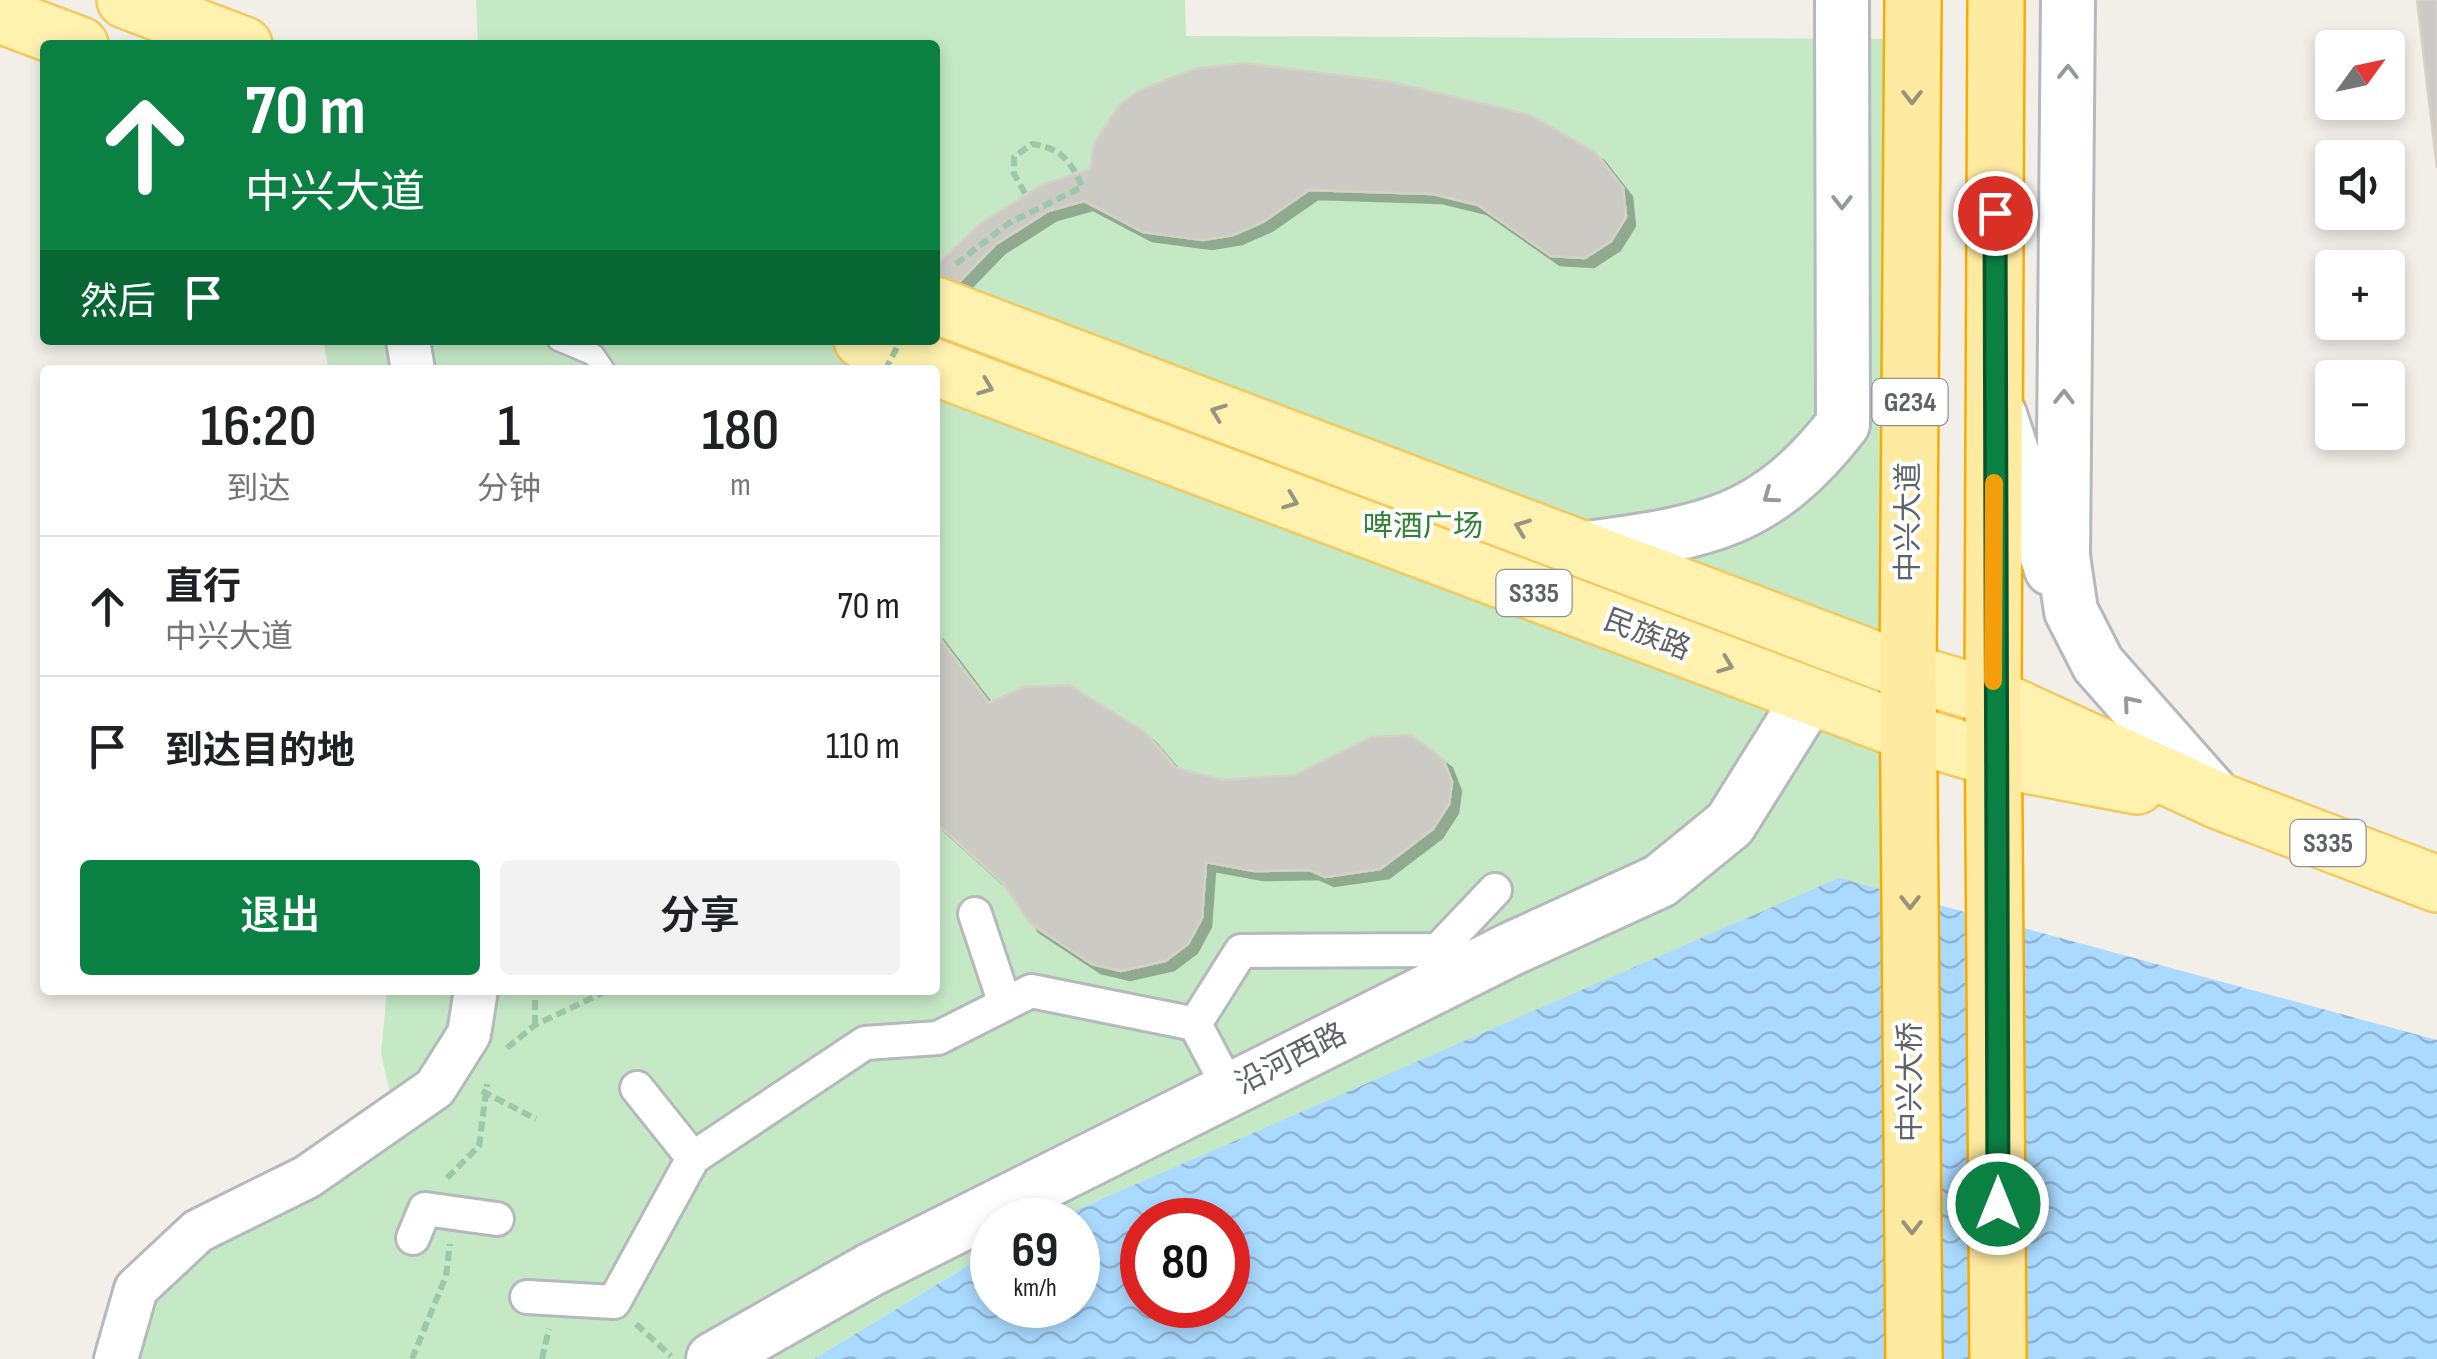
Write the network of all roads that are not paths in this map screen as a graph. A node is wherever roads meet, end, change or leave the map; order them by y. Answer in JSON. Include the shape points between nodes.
{"nodes":[{"id":1,"x":125,"y":0,"type":"edge"},
{"id":2,"x":1842,"y":0,"type":"edge"},
{"id":3,"x":1913,"y":0,"type":"edge"},
{"id":4,"x":1996,"y":0,"type":"edge"},
{"id":5,"x":2068,"y":0,"type":"edge"},
{"id":6,"x":0,"y":15,"type":"edge"},
{"id":7,"x":67,"y":40,"type":"edge"},
{"id":8,"x":231,"y":40,"type":"edge"},
{"id":9,"x":942,"y":289,"type":"edge"},
{"id":10,"x":570,"y":345,"type":"edge"},
{"id":11,"x":875,"y":345,"type":"edge"},
{"id":12,"x":601,"y":365,"type":"edge"},
{"id":13,"x":929,"y":365,"type":"edge"},
{"id":14,"x":940,"y":369,"type":"edge"},
{"id":15,"x":1994,"y":396,"type":"junction"},
{"id":16,"x":1843,"y":424,"type":"junction"},
{"id":17,"x":1910,"y":438,"type":"junction"},
{"id":18,"x":1581,"y":549,"type":"junction"},
{"id":19,"x":2070,"y":611,"type":"junction"},
{"id":20,"x":1908,"y":672,"type":"junction"},
{"id":21,"x":1810,"y":696,"type":"junction"},
{"id":22,"x":1993,"y":697,"type":"junction"},
{"id":23,"x":1909,"y":733,"type":"junction"},
{"id":24,"x":1995,"y":759,"type":"junction"},
{"id":25,"x":2219,"y":802,"type":"junction"},
{"id":26,"x":1909,"y":804,"type":"joint"},
{"id":27,"x":2437,"y":884,"type":"edge"},
{"id":28,"x":1495,"y":890,"type":"dead end"},
{"id":29,"x":975,"y":914,"type":"dead end"},
{"id":30,"x":475,"y":995,"type":"edge"},
{"id":31,"x":1005,"y":1004,"type":"junction"},
{"id":32,"x":1195,"y":1024,"type":"junction"},
{"id":33,"x":637,"y":1088,"type":"dead end"},
{"id":34,"x":1230,"y":1090,"type":"junction"},
{"id":35,"x":694,"y":1158,"type":"junction"},
{"id":36,"x":497,"y":1219,"type":"dead end"},
{"id":37,"x":412,"y":1238,"type":"dead end"},
{"id":38,"x":526,"y":1296,"type":"dead end"},
{"id":39,"x":116,"y":1359,"type":"edge"},
{"id":40,"x":713,"y":1359,"type":"edge"},
{"id":41,"x":1914,"y":1359,"type":"edge"},
{"id":42,"x":1998,"y":1359,"type":"edge"}],
"edges":[{"from":1,"to":8,"type":"main road"},
{"from":2,"to":16,"type":"street","one_way":true},
{"from":3,"to":17,"type":"highway","name":"中兴大道","number":"G234","one_way":true},
{"from":4,"to":15,"type":"highway"},
{"from":19,"to":5,"type":"street","one_way":true,"via":[[2063,556]]},
{"from":6,"to":7,"type":"main road"},
{"from":18,"to":9,"type":"main road","name":"民族路","number":"S335","one_way":true},
{"from":10,"to":12,"type":"lane"},
{"from":11,"to":13,"type":"main road","name":"民族路","number":"S335","one_way":true},
{"from":14,"to":21,"type":"main road","name":"民族路","number":"S335","one_way":true},
{"from":15,"to":19,"type":"street","via":[[2038,538]]},
{"from":15,"to":22,"type":"highway"},
{"from":16,"to":17,"type":"street"},
{"from":16,"to":18,"type":"street","one_way":true,"via":[[1810,467],[1748,512],[1688,534]]},
{"from":17,"to":20,"type":"highway","name":"中兴大道","number":"G234"},
{"from":18,"to":20,"type":"main road","name":"民族路","number":"S335"},
{"from":25,"to":19,"type":"street","one_way":true,"via":[[2098,664]]},
{"from":20,"to":22,"type":"main road","number":"S335"},
{"from":20,"to":23,"type":"highway","name":"中兴大道","number":"G234"},
{"from":21,"to":23,"type":"main road","name":"民族路","number":"S335"},
{"from":21,"to":34,"type":"street","name":"沿河西路","via":[[1730,824],[1660,881]]},
{"from":22,"to":24,"type":"highway"},
{"from":22,"to":25,"type":"main road","number":"S335"},
{"from":23,"to":24,"type":"main road","name":"民族路","number":"S335"},
{"from":23,"to":26,"type":"highway","name":"中兴大道","number":"G234"},
{"from":24,"to":25,"type":"main road","name":"民族路","number":"S335"},
{"from":24,"to":42,"type":"highway"},
{"from":25,"to":27,"type":"main road","number":"S335"},
{"from":26,"to":41,"type":"highway","name":"中兴大桥","number":"G234","one_way":true},
{"from":28,"to":32,"type":"street","via":[[1438,950],[1240,952]]},
{"from":29,"to":31,"type":"street"},
{"from":30,"to":39,"type":"street","via":[[468,1034],[435,1088],[307,1176],[198,1231],[136,1289]]},
{"from":31,"to":32,"type":"street","via":[[1031,991]]},
{"from":31,"to":35,"type":"street","via":[[938,1038],[865,1043]]},
{"from":32,"to":34,"type":"street"},
{"from":33,"to":35,"type":"street"},
{"from":34,"to":40,"type":"street","name":"沿河西路","via":[[870,1270]]},
{"from":35,"to":38,"type":"street","via":[[614,1302]]},
{"from":36,"to":37,"type":"street","via":[[425,1209]]}]}
